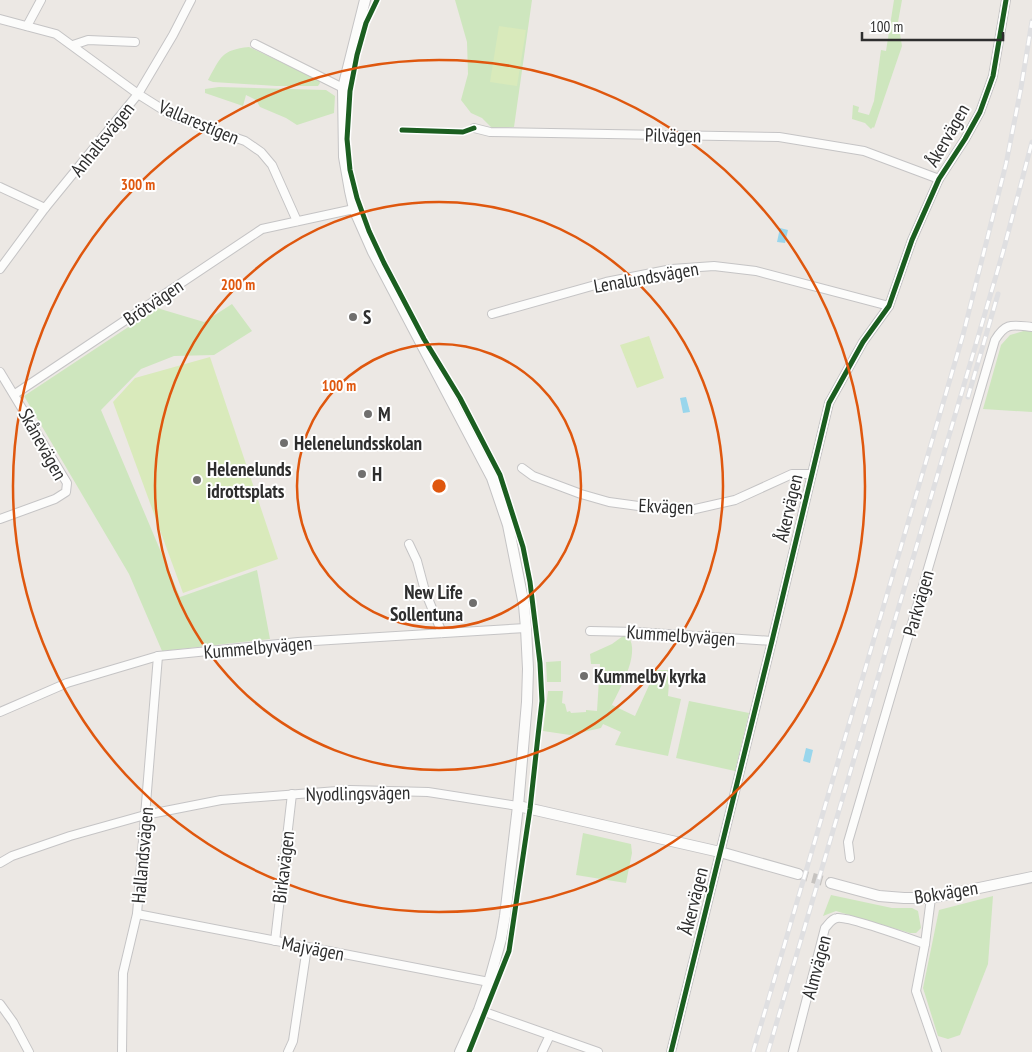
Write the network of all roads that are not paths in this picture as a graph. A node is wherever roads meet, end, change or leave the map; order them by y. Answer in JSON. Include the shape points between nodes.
{"nodes":[{"id":1,"x":41,"y":0,"type":"edge"},
{"id":2,"x":191,"y":0,"type":"edge"},
{"id":3,"x":365,"y":0,"type":"edge"},
{"id":4,"x":1006,"y":0,"type":"edge"},
{"id":5,"x":0,"y":19,"type":"edge"},
{"id":6,"x":27,"y":26,"type":"junction"},
{"id":7,"x":135,"y":42,"type":"dead end"},
{"id":8,"x":255,"y":44,"type":"dead end"},
{"id":9,"x":74,"y":45,"type":"junction"},
{"id":10,"x":343,"y":88,"type":"junction"},
{"id":11,"x":138,"y":94,"type":"junction"},
{"id":12,"x":474,"y":128,"type":"dead end"},
{"id":13,"x":938,"y":179,"type":"junction"},
{"id":14,"x":0,"y":187,"type":"edge"},
{"id":15,"x":45,"y":208,"type":"junction"},
{"id":16,"x":354,"y":209,"type":"junction"},
{"id":17,"x":297,"y":221,"type":"junction"},
{"id":18,"x":0,"y":269,"type":"edge"},
{"id":19,"x":889,"y":306,"type":"junction"},
{"id":20,"x":492,"y":314,"type":"dead end"},
{"id":21,"x":1032,"y":327,"type":"edge"},
{"id":22,"x":0,"y":372,"type":"edge"},
{"id":23,"x":15,"y":394,"type":"junction"},
{"id":24,"x":522,"y":468,"type":"dead end"},
{"id":25,"x":811,"y":474,"type":"junction"},
{"id":26,"x":0,"y":519,"type":"edge"},
{"id":27,"x":409,"y":544,"type":"dead end"},
{"id":28,"x":526,"y":628,"type":"junction"},
{"id":29,"x":590,"y":630,"type":"dead end"},
{"id":30,"x":442,"y":633,"type":"junction"},
{"id":31,"x":772,"y":642,"type":"junction"},
{"id":32,"x":158,"y":656,"type":"junction"},
{"id":33,"x":0,"y":712,"type":"edge"},
{"id":34,"x":292,"y":794,"type":"junction"},
{"id":35,"x":518,"y":806,"type":"junction"},
{"id":36,"x":145,"y":815,"type":"junction"},
{"id":37,"x":720,"y":852,"type":"junction"},
{"id":38,"x":850,"y":858,"type":"dead end"},
{"id":39,"x":0,"y":863,"type":"edge"},
{"id":40,"x":798,"y":874,"type":"tunnel mouth"},
{"id":41,"x":1032,"y":877,"type":"edge"},
{"id":42,"x":831,"y":882,"type":"tunnel mouth"},
{"id":43,"x":931,"y":898,"type":"junction"},
{"id":44,"x":137,"y":914,"type":"junction"},
{"id":45,"x":274,"y":940,"type":"junction"},
{"id":46,"x":925,"y":944,"type":"junction"},
{"id":47,"x":307,"y":947,"type":"junction"},
{"id":48,"x":489,"y":982,"type":"junction"},
{"id":49,"x":0,"y":1004,"type":"edge"},
{"id":50,"x":479,"y":1010,"type":"junction"},
{"id":51,"x":550,"y":1035,"type":"junction"},
{"id":52,"x":29,"y":1052,"type":"edge"},
{"id":53,"x":122,"y":1052,"type":"edge"},
{"id":54,"x":288,"y":1052,"type":"edge"},
{"id":55,"x":460,"y":1052,"type":"edge"},
{"id":56,"x":542,"y":1052,"type":"edge"},
{"id":57,"x":598,"y":1052,"type":"edge"},
{"id":58,"x":671,"y":1052,"type":"edge"},
{"id":59,"x":793,"y":1052,"type":"edge"},
{"id":60,"x":937,"y":1052,"type":"edge"}],
"edges":[{"from":1,"to":6,"type":"street"},
{"from":2,"to":11,"type":"street","name":"Anhaltsvägen"},
{"from":3,"to":10,"type":"street"},
{"from":4,"to":13,"type":"street","name":"Åkervägen","via":[[993,76],[980,112]]},
{"from":5,"to":6,"type":"street","name":"Vallarestigen"},
{"from":6,"to":9,"type":"street","name":"Vallarestigen","via":[[56,34]]},
{"from":7,"to":9,"type":"street","via":[[88,40]]},
{"from":8,"to":10,"type":"street"},
{"from":9,"to":11,"type":"street","name":"Vallarestigen"},
{"from":10,"to":16,"type":"street","via":[[346,175]]},
{"from":11,"to":15,"type":"street","name":"Anhaltsvägen"},
{"from":11,"to":17,"type":"street","name":"Vallarestigen","via":[[173,116],[245,142],[261,152],[272,165]]},
{"from":12,"to":13,"type":"street","name":"Pilvägen","via":[[490,132],[779,137],[864,151]]},
{"from":13,"to":19,"type":"street","name":"Åkervägen"},
{"from":14,"to":15,"type":"street"},
{"from":15,"to":18,"type":"street","name":"Anhaltsvägen"},
{"from":16,"to":17,"type":"street","name":"Brötvägen"},
{"from":16,"to":28,"type":"street","via":[[373,252],[492,478],[508,524]]},
{"from":17,"to":23,"type":"street","name":"Brötvägen","via":[[262,229]]},
{"from":19,"to":20,"type":"street","name":"Lenalundsvägen","via":[[756,271],[714,266],[672,268],[606,282]]},
{"from":19,"to":25,"type":"street","name":"Åkervägen","via":[[863,342],[829,402]]},
{"from":21,"to":38,"type":"street","name":"Parkvägen","via":[[1012,325],[1002,330],[995,340],[848,842]]},
{"from":22,"to":23,"type":"street","name":"Skånevägen"},
{"from":23,"to":26,"type":"street","name":"Skånevägen","via":[[67,483],[66,492]]},
{"from":24,"to":25,"type":"street","name":"Ekvägen","via":[[533,476],[609,502],[691,510],[735,500],[792,474]]},
{"from":25,"to":31,"type":"street","name":"Åkervägen"},
{"from":27,"to":30,"type":"street"},
{"from":28,"to":30,"type":"street","name":"Kummelbyvägen"},
{"from":28,"to":35,"type":"street","via":[[527,694]]},
{"from":29,"to":31,"type":"street","name":"Kummelbyvägen"},
{"from":30,"to":32,"type":"street","name":"Kummelbyvägen","via":[[298,642]]},
{"from":31,"to":37,"type":"street","name":"Åkervägen"},
{"from":32,"to":33,"type":"street","name":"Kummelbyvägen","via":[[67,683]]},
{"from":32,"to":36,"type":"street","name":"Hallandsvägen"},
{"from":34,"to":35,"type":"street","name":"Nyodlingsvägen","via":[[350,790],[428,792]]},
{"from":34,"to":36,"type":"street","name":"Nyodlingsvägen","via":[[221,800]]},
{"from":34,"to":45,"type":"street","name":"Birkavägen"},
{"from":35,"to":37,"type":"street","name":"Nyodlingsvägen"},
{"from":35,"to":48,"type":"street","via":[[502,939]]},
{"from":36,"to":39,"type":"street","name":"Nyodlingsvägen","via":[[70,836]]},
{"from":36,"to":44,"type":"street","name":"Hallandsvägen"},
{"from":37,"to":40,"type":"street"},
{"from":37,"to":58,"type":"street","name":"Åkervägen"},
{"from":41,"to":43,"type":"street","name":"Bokvägen"},
{"from":42,"to":43,"type":"street","name":"Bokvägen","via":[[879,896]]},
{"from":43,"to":46,"type":"street"},
{"from":44,"to":45,"type":"street","name":"Majvägen"},
{"from":44,"to":53,"type":"street","name":"Hallandsvägen","via":[[123,973]]},
{"from":45,"to":47,"type":"street","name":"Majvägen"},
{"from":46,"to":59,"type":"street","name":"Almvägen","via":[[851,920],[838,917],[831,921],[825,928]]},
{"from":46,"to":60,"type":"street","via":[[916,991]]},
{"from":47,"to":48,"type":"street","name":"Majvägen"},
{"from":47,"to":54,"type":"street","via":[[293,1041]]},
{"from":48,"to":50,"type":"street"},
{"from":49,"to":52,"type":"street"},
{"from":50,"to":51,"type":"street"},
{"from":50,"to":55,"type":"street"},
{"from":51,"to":56,"type":"street"},
{"from":51,"to":57,"type":"street"}]}
